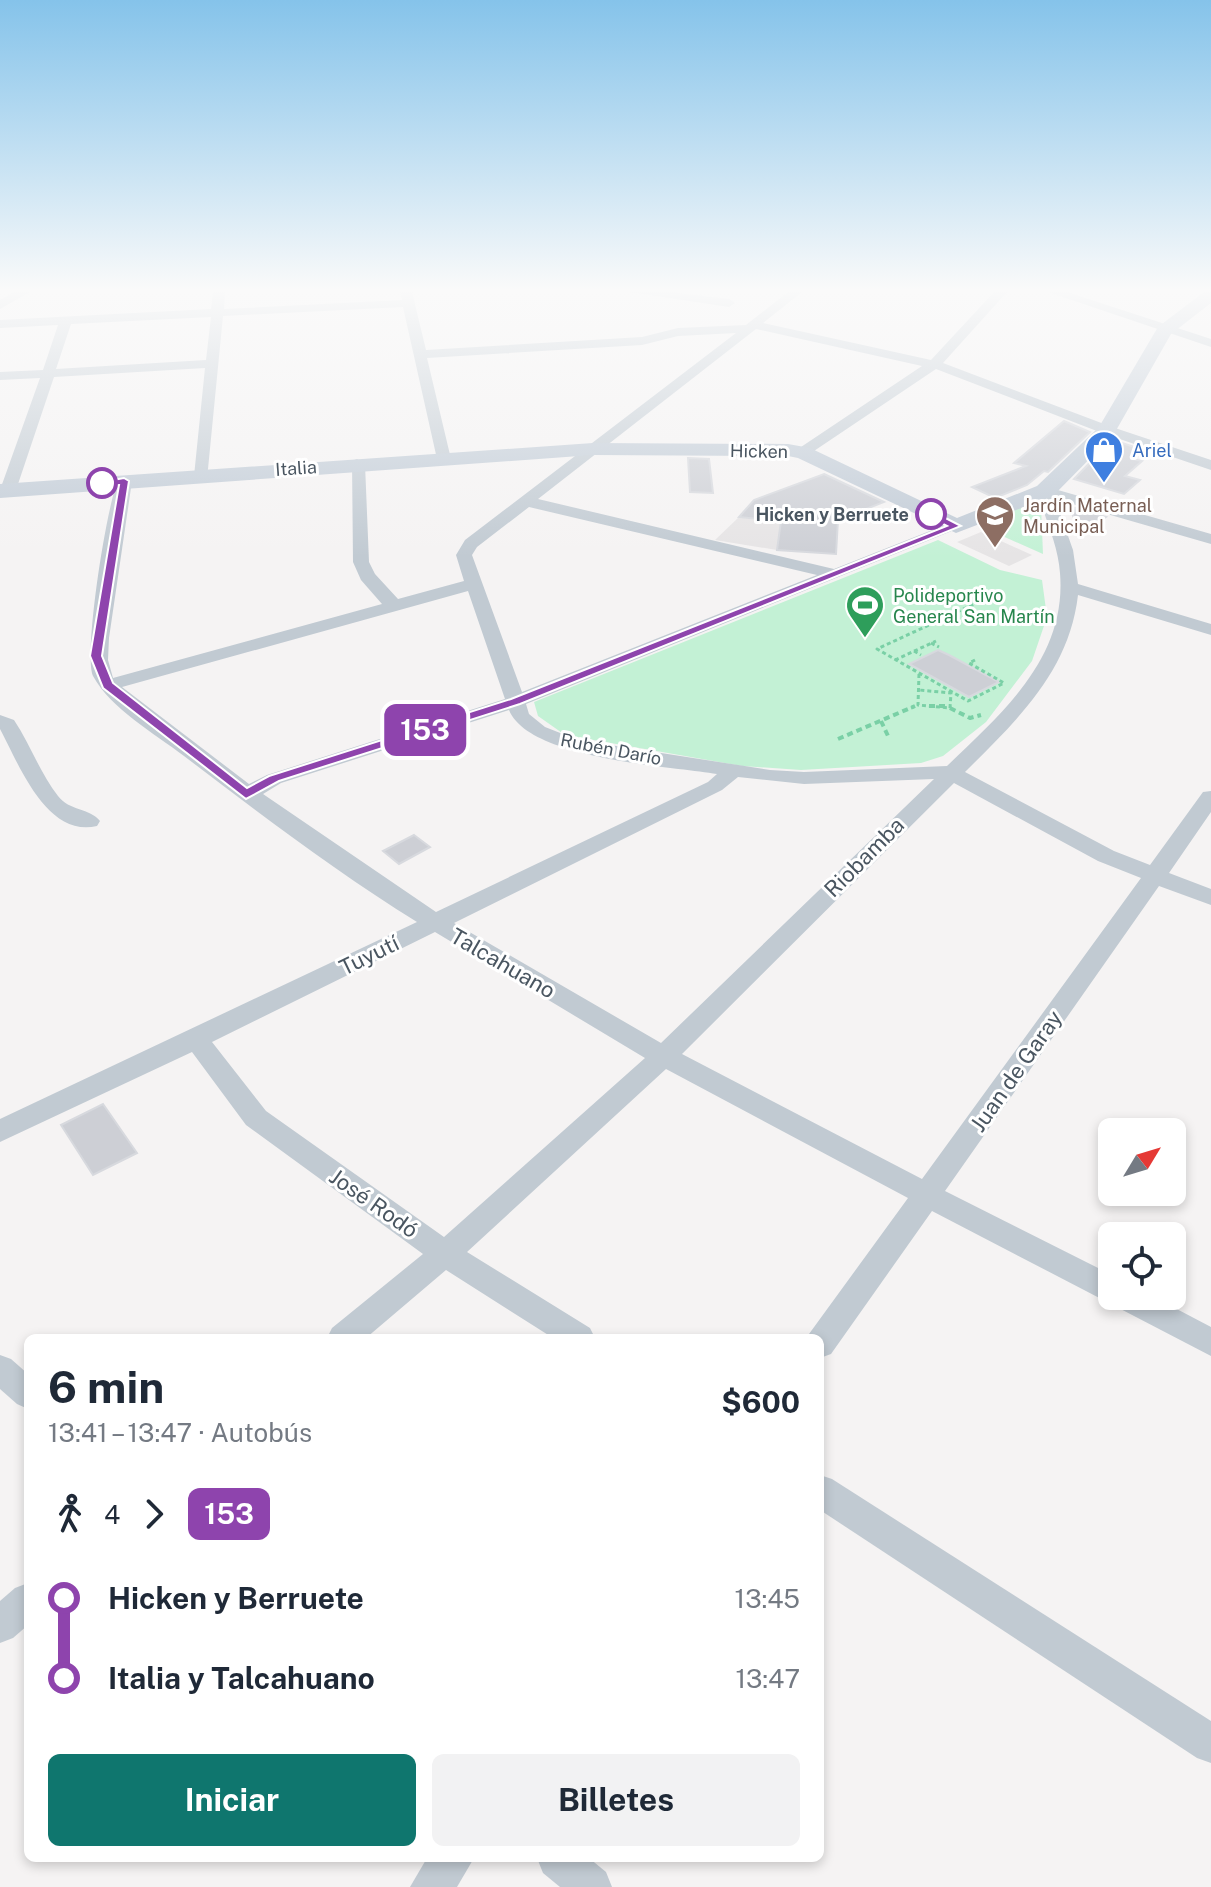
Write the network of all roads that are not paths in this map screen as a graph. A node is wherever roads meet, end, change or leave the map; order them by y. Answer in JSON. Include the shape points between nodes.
{"nodes":[{"id":1,"x":45,"y":380,"type":"edge"},
{"id":2,"x":211,"y":380,"type":"edge"},
{"id":3,"x":427,"y":380,"type":"edge"},
{"id":4,"x":683,"y":380,"type":"edge"},
{"id":5,"x":911,"y":380,"type":"edge"},
{"id":6,"x":977,"y":380,"type":"edge"},
{"id":7,"x":1136,"y":380,"type":"edge"},
{"id":8,"x":1107,"y":430,"type":"junction"},
{"id":9,"x":593,"y":449,"type":"junction"},
{"id":10,"x":803,"y":452,"type":"junction"},
{"id":11,"x":444,"y":459,"type":"junction"},
{"id":12,"x":357,"y":464,"type":"junction"},
{"id":13,"x":1211,"y":465,"type":"edge"},
{"id":14,"x":202,"y":476,"type":"junction"},
{"id":15,"x":124,"y":481,"type":"junction"},
{"id":16,"x":4,"y":491,"type":"edge"},
{"id":17,"x":1045,"y":491,"type":"junction"},
{"id":18,"x":525,"y":501,"type":"junction"},
{"id":19,"x":956,"y":526,"type":"junction"},
{"id":20,"x":1211,"y":539,"type":"edge"},
{"id":21,"x":834,"y":574,"type":"junction"},
{"id":22,"x":473,"y":584,"type":"junction"},
{"id":23,"x":1071,"y":587,"type":"junction"},
{"id":24,"x":395,"y":607,"type":"junction"},
{"id":25,"x":1211,"y":630,"type":"edge"},
{"id":26,"x":108,"y":685,"type":"junction"},
{"id":27,"x":515,"y":702,"type":"junction"},
{"id":28,"x":0,"y":721,"type":"edge"},
{"id":29,"x":733,"y":771,"type":"junction"},
{"id":30,"x":950,"y":772,"type":"junction"},
{"id":31,"x":246,"y":795,"type":"junction"},
{"id":32,"x":1211,"y":797,"type":"edge"},
{"id":33,"x":89,"y":821,"type":"dead end"},
{"id":34,"x":1154,"y":876,"type":"junction"},
{"id":35,"x":1211,"y":898,"type":"edge"},
{"id":36,"x":433,"y":923,"type":"junction"},
{"id":37,"x":196,"y":1039,"type":"junction"},
{"id":38,"x":665,"y":1055,"type":"junction"},
{"id":39,"x":0,"y":1131,"type":"edge"},
{"id":40,"x":928,"y":1194,"type":"junction"},
{"id":41,"x":445,"y":1254,"type":"junction"},
{"id":42,"x":1098,"y":1283,"type":"edge"},
{"id":43,"x":1150,"y":1310,"type":"edge"},
{"id":44,"x":348,"y":1334,"type":"edge"},
{"id":45,"x":573,"y":1334,"type":"edge"},
{"id":46,"x":824,"y":1338,"type":"edge"},
{"id":47,"x":1211,"y":1342,"type":"edge"},
{"id":48,"x":0,"y":1369,"type":"edge"},
{"id":49,"x":24,"y":1390,"type":"edge"},
{"id":50,"x":824,"y":1494,"type":"edge"},
{"id":51,"x":24,"y":1604,"type":"edge"},
{"id":52,"x":0,"y":1625,"type":"edge"},
{"id":53,"x":1211,"y":1744,"type":"edge"},
{"id":54,"x":450,"y":1862,"type":"edge"},
{"id":55,"x":563,"y":1862,"type":"edge"},
{"id":56,"x":431,"y":1887,"type":"edge"},
{"id":57,"x":591,"y":1887,"type":"edge"}],
"edges":[{"from":1,"to":16,"type":"street"},
{"from":2,"to":14,"type":"street"},
{"from":3,"to":11,"type":"street"},
{"from":4,"to":9,"type":"street","name":"Rubén Darío"},
{"from":5,"to":10,"type":"street"},
{"from":6,"to":8,"type":"street"},
{"from":7,"to":8,"type":"street"},
{"from":8,"to":13,"type":"street"},
{"from":8,"to":17,"type":"street"},
{"from":9,"to":10,"type":"street","name":"Hicken"},
{"from":9,"to":11,"type":"street","name":"Italia"},
{"from":9,"to":18,"type":"street","name":"Rubén Darío"},
{"from":10,"to":19,"type":"street","name":"Hicken"},
{"from":11,"to":12,"type":"street","name":"Italia"},
{"from":12,"to":14,"type":"street","name":"Italia"},
{"from":12,"to":24,"type":"street","via":[[361,562]]},
{"from":14,"to":15,"type":"street","name":"Italia"},
{"from":15,"to":16,"type":"street","name":"Italia"},
{"from":15,"to":26,"type":"street","via":[[96,656]]},
{"from":17,"to":19,"type":"street"},
{"from":17,"to":20,"type":"street"},
{"from":17,"to":23,"type":"street","name":"Riobamba"},
{"from":18,"to":21,"type":"street"},
{"from":18,"to":22,"type":"street","name":"Rubén Darío","via":[[466,550]]},
{"from":19,"to":21,"type":"street"},
{"from":21,"to":27,"type":"street"},
{"from":22,"to":24,"type":"street"},
{"from":22,"to":27,"type":"street","name":"Rubén Darío"},
{"from":23,"to":25,"type":"street"},
{"from":23,"to":30,"type":"street","name":"Riobamba","via":[[1059,647],[1043,675],[1021,705]]},
{"from":24,"to":26,"type":"street"},
{"from":26,"to":31,"type":"street","name":"Talcahuano"},
{"from":27,"to":29,"type":"street","name":"Rubén Darío","via":[[530,728],[575,746]]},
{"from":27,"to":31,"type":"street","via":[[274,779]]},
{"from":28,"to":33,"type":"street","via":[[7,724],[50,801],[64,813]]},
{"from":29,"to":30,"type":"street","name":"Rubén Darío","via":[[804,778]]},
{"from":29,"to":36,"type":"street","name":"Tuyutí","via":[[715,786]]},
{"from":30,"to":34,"type":"street","via":[[1051,828]]},
{"from":30,"to":38,"type":"street","name":"Riobamba"},
{"from":31,"to":36,"type":"street","name":"Talcahuano"},
{"from":32,"to":34,"type":"street","name":"Juan de Garay"},
{"from":34,"to":35,"type":"street"},
{"from":34,"to":40,"type":"street","name":"Juan de Garay"},
{"from":36,"to":37,"type":"street","name":"Tuyutí"},
{"from":36,"to":38,"type":"street","name":"Talcahuano"},
{"from":37,"to":39,"type":"street","name":"Tuyutí"},
{"from":37,"to":41,"type":"street","name":"José Rodó","via":[[256,1118]]},
{"from":38,"to":40,"type":"street","name":"Talcahuano"},
{"from":38,"to":41,"type":"street","name":"Riobamba"},
{"from":40,"to":42,"type":"street","name":"Talcahuano"},
{"from":40,"to":46,"type":"street","name":"Juan de Garay"},
{"from":41,"to":44,"type":"street","name":"Riobamba"},
{"from":41,"to":45,"type":"street","name":"José Rodó"},
{"from":43,"to":47,"type":"street"},
{"from":48,"to":49,"type":"street"},
{"from":50,"to":53,"type":"street"},
{"from":51,"to":52,"type":"street"},
{"from":54,"to":56,"type":"street"},
{"from":55,"to":57,"type":"street"}]}
